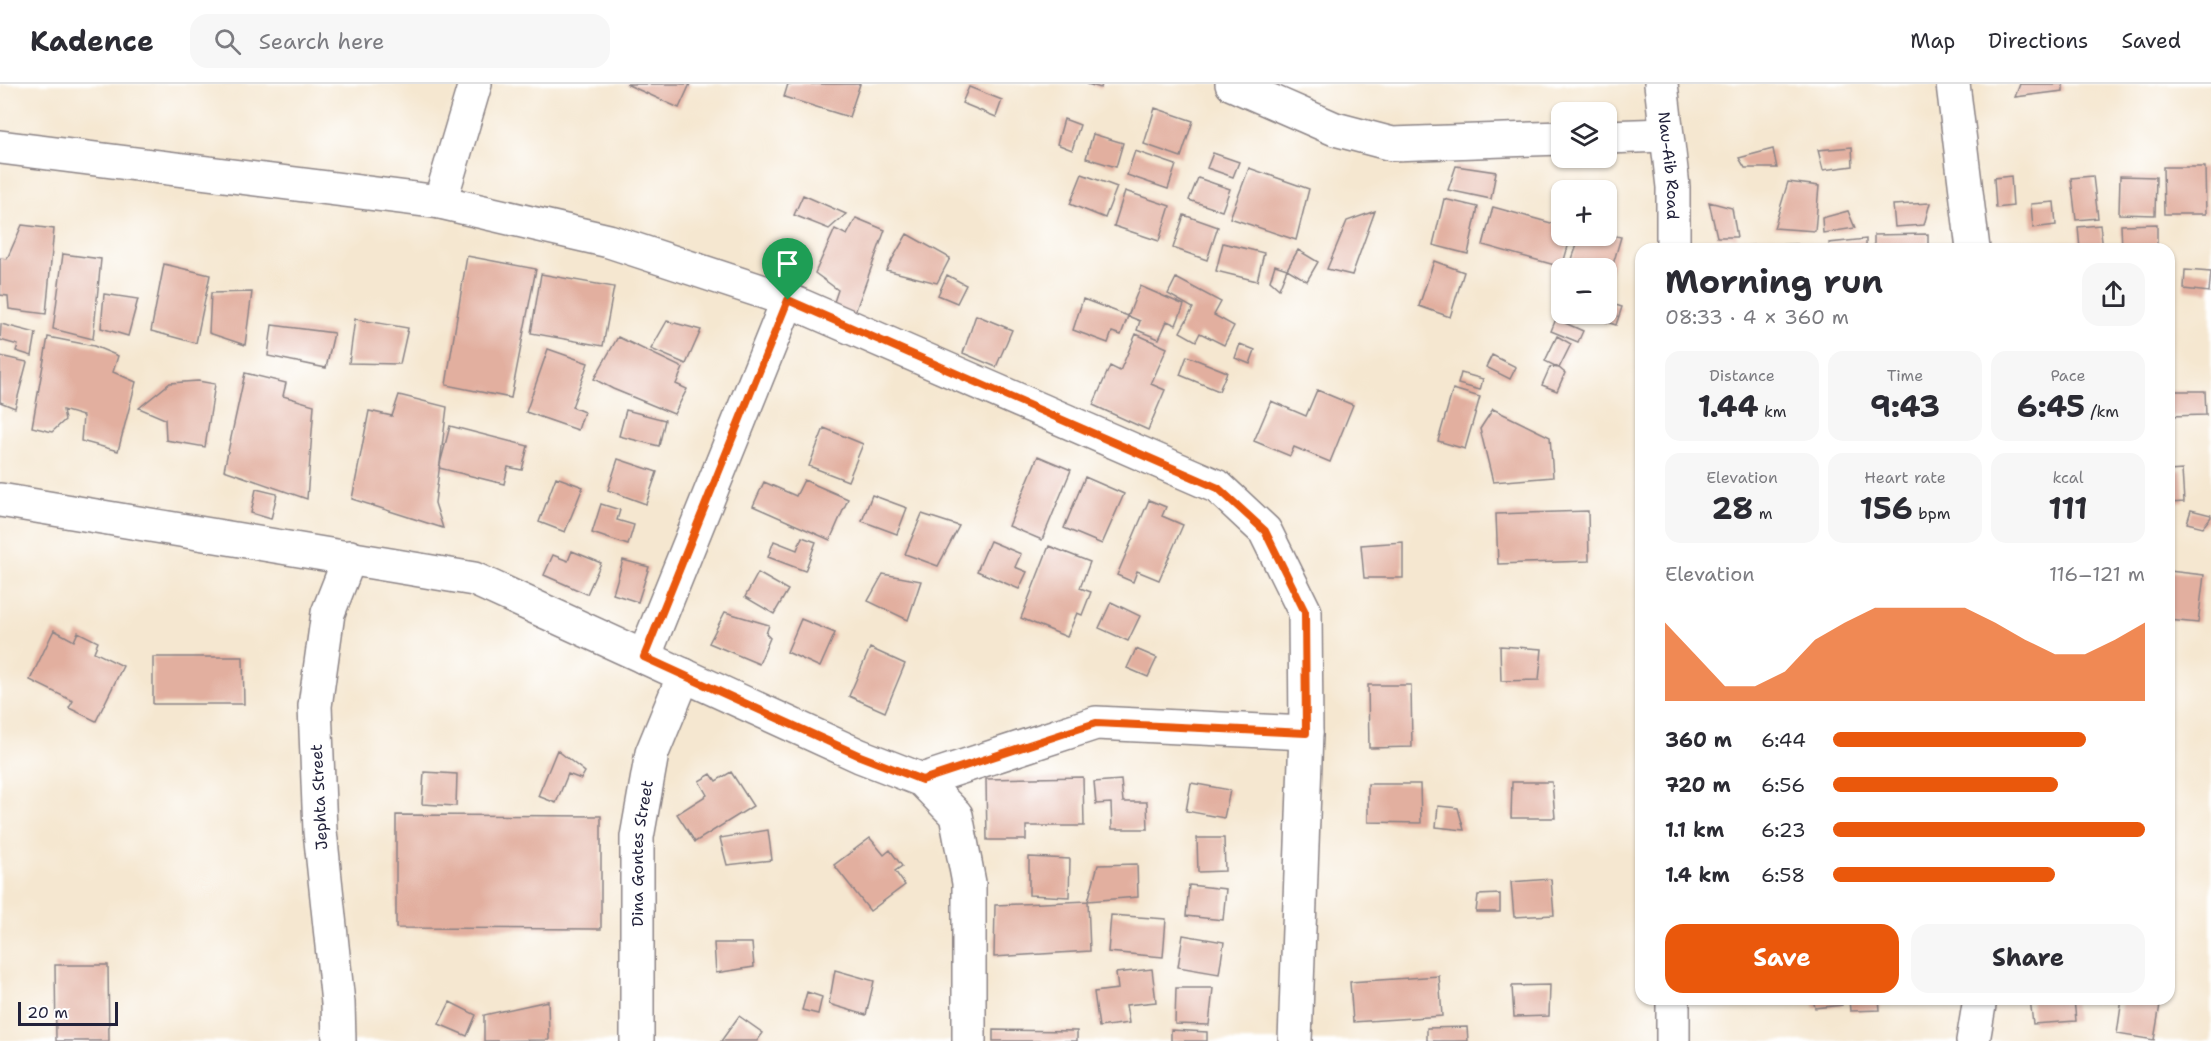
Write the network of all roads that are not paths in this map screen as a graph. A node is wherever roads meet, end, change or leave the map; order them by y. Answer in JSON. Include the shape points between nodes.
{"nodes":[{"id":1,"x":475,"y":84,"type":"edge"},
{"id":2,"x":1232,"y":84,"type":"edge"},
{"id":3,"x":1661,"y":84,"type":"edge"},
{"id":4,"x":1953,"y":84,"type":"edge"},
{"id":5,"x":1289,"y":96,"type":"edge"},
{"id":6,"x":1666,"y":135,"type":"junction"},
{"id":7,"x":1617,"y":137,"type":"edge"},
{"id":8,"x":1551,"y":138,"type":"edge"},
{"id":9,"x":0,"y":147,"type":"edge"},
{"id":10,"x":440,"y":202,"type":"junction"},
{"id":11,"x":1673,"y":243,"type":"edge"},
{"id":12,"x":1972,"y":243,"type":"edge"},
{"id":13,"x":788,"y":300,"type":"junction"},
{"id":14,"x":0,"y":500,"type":"edge"},
{"id":15,"x":350,"y":557,"type":"junction"},
{"id":16,"x":644,"y":657,"type":"junction"},
{"id":17,"x":684,"y":675,"type":"junction"},
{"id":18,"x":1306,"y":733,"type":"junction"},
{"id":19,"x":922,"y":780,"type":"junction"},
{"id":20,"x":1673,"y":1005,"type":"edge"},
{"id":21,"x":1979,"y":1005,"type":"edge"},
{"id":22,"x":339,"y":1041,"type":"edge"},
{"id":23,"x":638,"y":1041,"type":"edge"},
{"id":24,"x":969,"y":1041,"type":"edge"},
{"id":25,"x":1294,"y":1041,"type":"edge"},
{"id":26,"x":1673,"y":1041,"type":"edge"},
{"id":27,"x":1973,"y":1041,"type":"edge"}],
"edges":[{"from":1,"to":10,"type":"street"},
{"from":2,"to":5,"type":"street"},
{"from":3,"to":6,"type":"street","name":"Nau-Aib Road"},
{"from":4,"to":12,"type":"street"},
{"from":5,"to":8,"type":"street","via":[[1335,129],[1392,144]]},
{"from":6,"to":7,"type":"street"},
{"from":6,"to":11,"type":"street","name":"Nau-Aib Road","via":[[1673,187]]},
{"from":9,"to":10,"type":"street"},
{"from":10,"to":13,"type":"street","via":[[609,241]]},
{"from":13,"to":16,"type":"street"},
{"from":13,"to":18,"type":"street","via":[[1218,488],[1265,531],[1305,612]]},
{"from":14,"to":15,"type":"street"},
{"from":15,"to":16,"type":"street","via":[[474,579]]},
{"from":15,"to":22,"type":"street","name":"Jephta Street","via":[[328,613],[315,706],[320,831]]},
{"from":16,"to":17,"type":"street"},
{"from":17,"to":19,"type":"street","via":[[860,756]]},
{"from":17,"to":23,"type":"street","name":"Dina Gontes Street","via":[[652,753],[637,837]]},
{"from":18,"to":19,"type":"street","via":[[1096,723]]},
{"from":18,"to":25,"type":"street"},
{"from":19,"to":24,"type":"street","via":[[956,815],[969,884]]},
{"from":20,"to":26,"type":"street"},
{"from":21,"to":27,"type":"street"}]}
